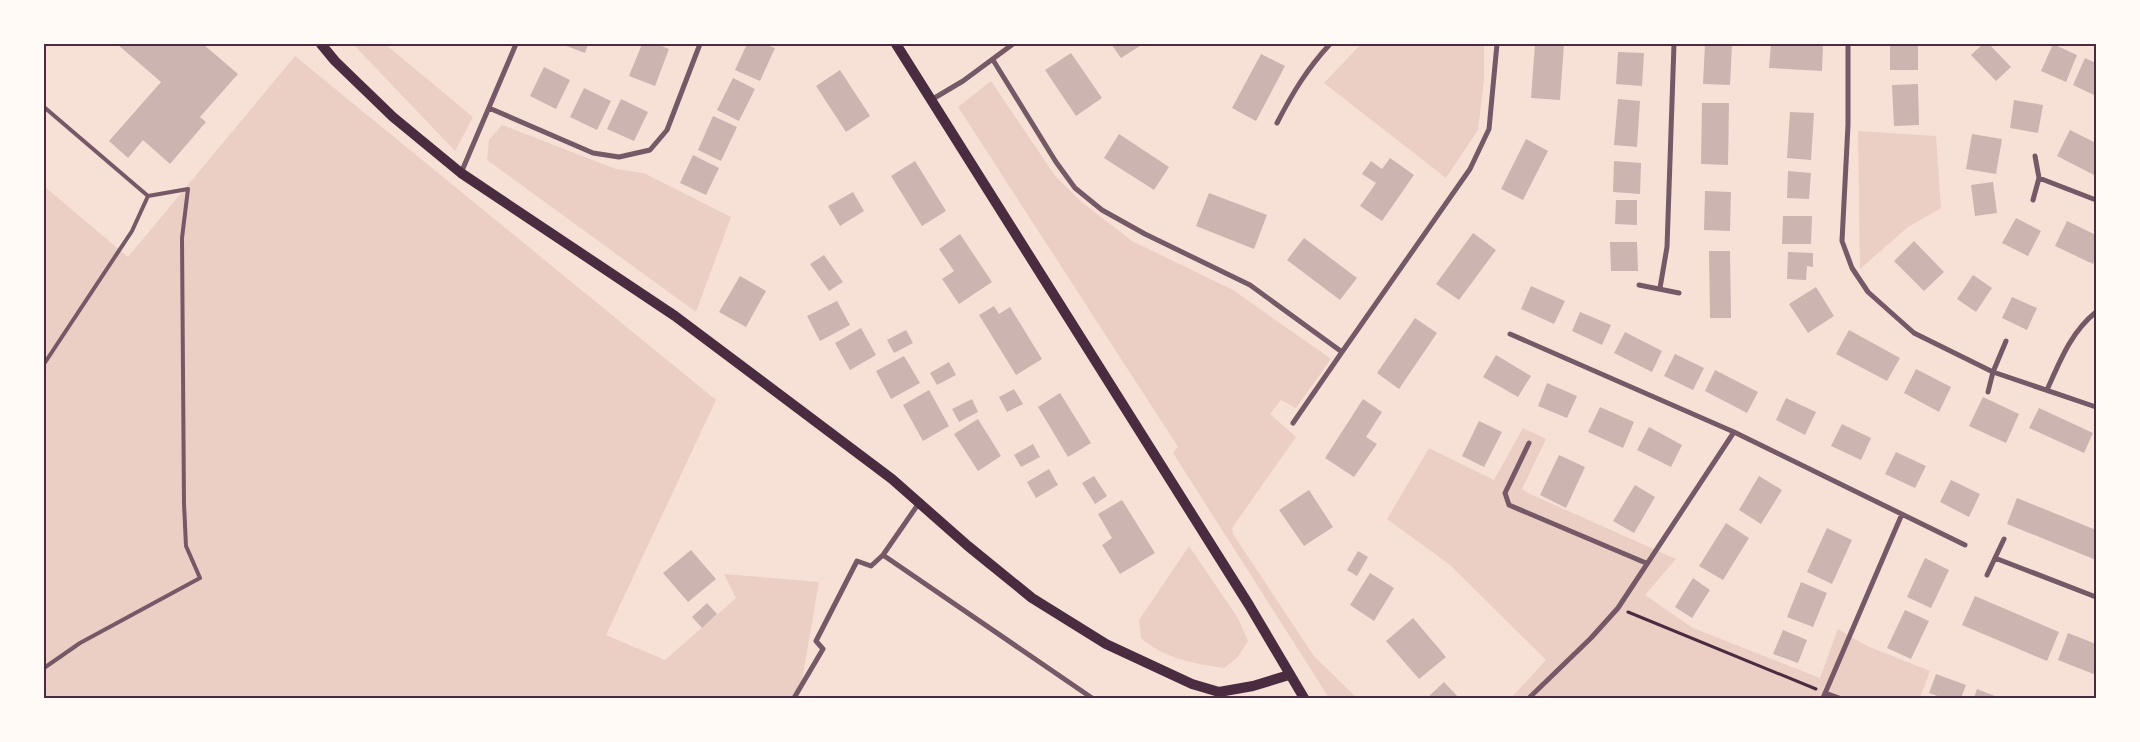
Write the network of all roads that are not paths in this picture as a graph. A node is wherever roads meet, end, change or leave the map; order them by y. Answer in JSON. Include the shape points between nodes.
{"nodes":[{"id":1,"x":321,"y":44,"type":"edge"},
{"id":2,"x":514,"y":44,"type":"edge"},
{"id":3,"x":700,"y":44,"type":"edge"},
{"id":4,"x":896,"y":44,"type":"edge"},
{"id":5,"x":1013,"y":44,"type":"edge"},
{"id":6,"x":1330,"y":44,"type":"edge"},
{"id":7,"x":1497,"y":44,"type":"edge"},
{"id":8,"x":1674,"y":44,"type":"edge"},
{"id":9,"x":1848,"y":44,"type":"edge"},
{"id":10,"x":993,"y":60,"type":"junction"},
{"id":11,"x":931,"y":100,"type":"junction"},
{"id":12,"x":44,"y":107,"type":"edge"},
{"id":13,"x":489,"y":108,"type":"junction"},
{"id":14,"x":1277,"y":123,"type":"dead end"},
{"id":15,"x":2034,"y":156,"type":"dead end"},
{"id":16,"x":461,"y":173,"type":"junction"},
{"id":17,"x":2039,"y":178,"type":"junction"},
{"id":18,"x":148,"y":196,"type":"junction"},
{"id":19,"x":2033,"y":200,"type":"dead end"},
{"id":20,"x":2096,"y":200,"type":"edge"},
{"id":21,"x":1638,"y":285,"type":"dead end"},
{"id":22,"x":1660,"y":288,"type":"junction"},
{"id":23,"x":1679,"y":293,"type":"dead end"},
{"id":24,"x":2096,"y":312,"type":"edge"},
{"id":25,"x":1510,"y":334,"type":"dead end"},
{"id":26,"x":2006,"y":341,"type":"dead end"},
{"id":27,"x":1342,"y":352,"type":"junction"},
{"id":28,"x":44,"y":364,"type":"edge"},
{"id":29,"x":1993,"y":372,"type":"junction"},
{"id":30,"x":2047,"y":390,"type":"junction"},
{"id":31,"x":1988,"y":392,"type":"dead end"},
{"id":32,"x":2096,"y":406,"type":"edge"},
{"id":33,"x":1293,"y":423,"type":"dead end"},
{"id":34,"x":1734,"y":432,"type":"junction"},
{"id":35,"x":1529,"y":443,"type":"dead end"},
{"id":36,"x":919,"y":503,"type":"junction"},
{"id":37,"x":1902,"y":514,"type":"junction"},
{"id":38,"x":2004,"y":539,"type":"dead end"},
{"id":39,"x":1965,"y":545,"type":"dead end"},
{"id":40,"x":883,"y":555,"type":"junction"},
{"id":41,"x":1995,"y":558,"type":"junction"},
{"id":42,"x":1646,"y":563,"type":"junction"},
{"id":43,"x":1987,"y":575,"type":"dead end"},
{"id":44,"x":2096,"y":597,"type":"edge"},
{"id":45,"x":44,"y":668,"type":"edge"},
{"id":46,"x":1290,"y":675,"type":"junction"},
{"id":47,"x":1824,"y":696,"type":"edge"},
{"id":48,"x":794,"y":698,"type":"edge"},
{"id":49,"x":1092,"y":698,"type":"edge"},
{"id":50,"x":1304,"y":698,"type":"edge"},
{"id":51,"x":1529,"y":698,"type":"edge"},
{"id":52,"x":1839,"y":698,"type":"edge"}],
"edges":[{"from":1,"to":16,"type":"main road","via":[[393,117]]},
{"from":2,"to":13,"type":"street"},
{"from":3,"to":13,"type":"street","via":[[668,130],[650,150],[619,157],[593,153]]},
{"from":4,"to":11,"type":"main road"},
{"from":5,"to":10,"type":"street"},
{"from":6,"to":14,"type":"street","via":[[1310,66]]},
{"from":7,"to":27,"type":"street","via":[[1489,129],[1470,169]]},
{"from":8,"to":22,"type":"street","via":[[1667,247]]},
{"from":9,"to":29,"type":"street","via":[[1842,241],[1852,268],[1868,292],[1914,333]]},
{"from":10,"to":11,"type":"street"},
{"from":10,"to":27,"type":"street","via":[[1075,188],[1102,210],[1145,234],[1250,285]]},
{"from":11,"to":46,"type":"main road"},
{"from":12,"to":18,"type":"lane"},
{"from":13,"to":16,"type":"street"},
{"from":15,"to":17,"type":"street"},
{"from":16,"to":36,"type":"main road","via":[[674,316],[892,479]]},
{"from":17,"to":19,"type":"street"},
{"from":17,"to":20,"type":"street"},
{"from":18,"to":28,"type":"lane","via":[[132,231]]},
{"from":18,"to":45,"type":"lane","via":[[188,189],[182,238],[184,504],[186,546],[200,578],[80,644]]},
{"from":21,"to":22,"type":"street"},
{"from":22,"to":23,"type":"street"},
{"from":24,"to":30,"type":"street","via":[[2085,321],[2066,348]]},
{"from":25,"to":34,"type":"street"},
{"from":26,"to":29,"type":"street"},
{"from":27,"to":33,"type":"street"},
{"from":29,"to":30,"type":"street"},
{"from":29,"to":31,"type":"street"},
{"from":30,"to":32,"type":"street"},
{"from":34,"to":37,"type":"street"},
{"from":34,"to":42,"type":"street"},
{"from":35,"to":42,"type":"street","via":[[1505,494],[1509,505]]},
{"from":36,"to":40,"type":"street"},
{"from":36,"to":46,"type":"main road","via":[[1032,598],[1106,644],[1192,684],[1219,692]]},
{"from":37,"to":39,"type":"street"},
{"from":37,"to":47,"type":"street"},
{"from":38,"to":41,"type":"street"},
{"from":40,"to":48,"type":"street","via":[[871,566],[857,561],[816,641],[823,649]]},
{"from":40,"to":49,"type":"street"},
{"from":41,"to":43,"type":"street"},
{"from":41,"to":44,"type":"street"},
{"from":42,"to":51,"type":"street","via":[[1618,608]]},
{"from":46,"to":50,"type":"main road"},
{"from":47,"to":52,"type":"street"}]}
